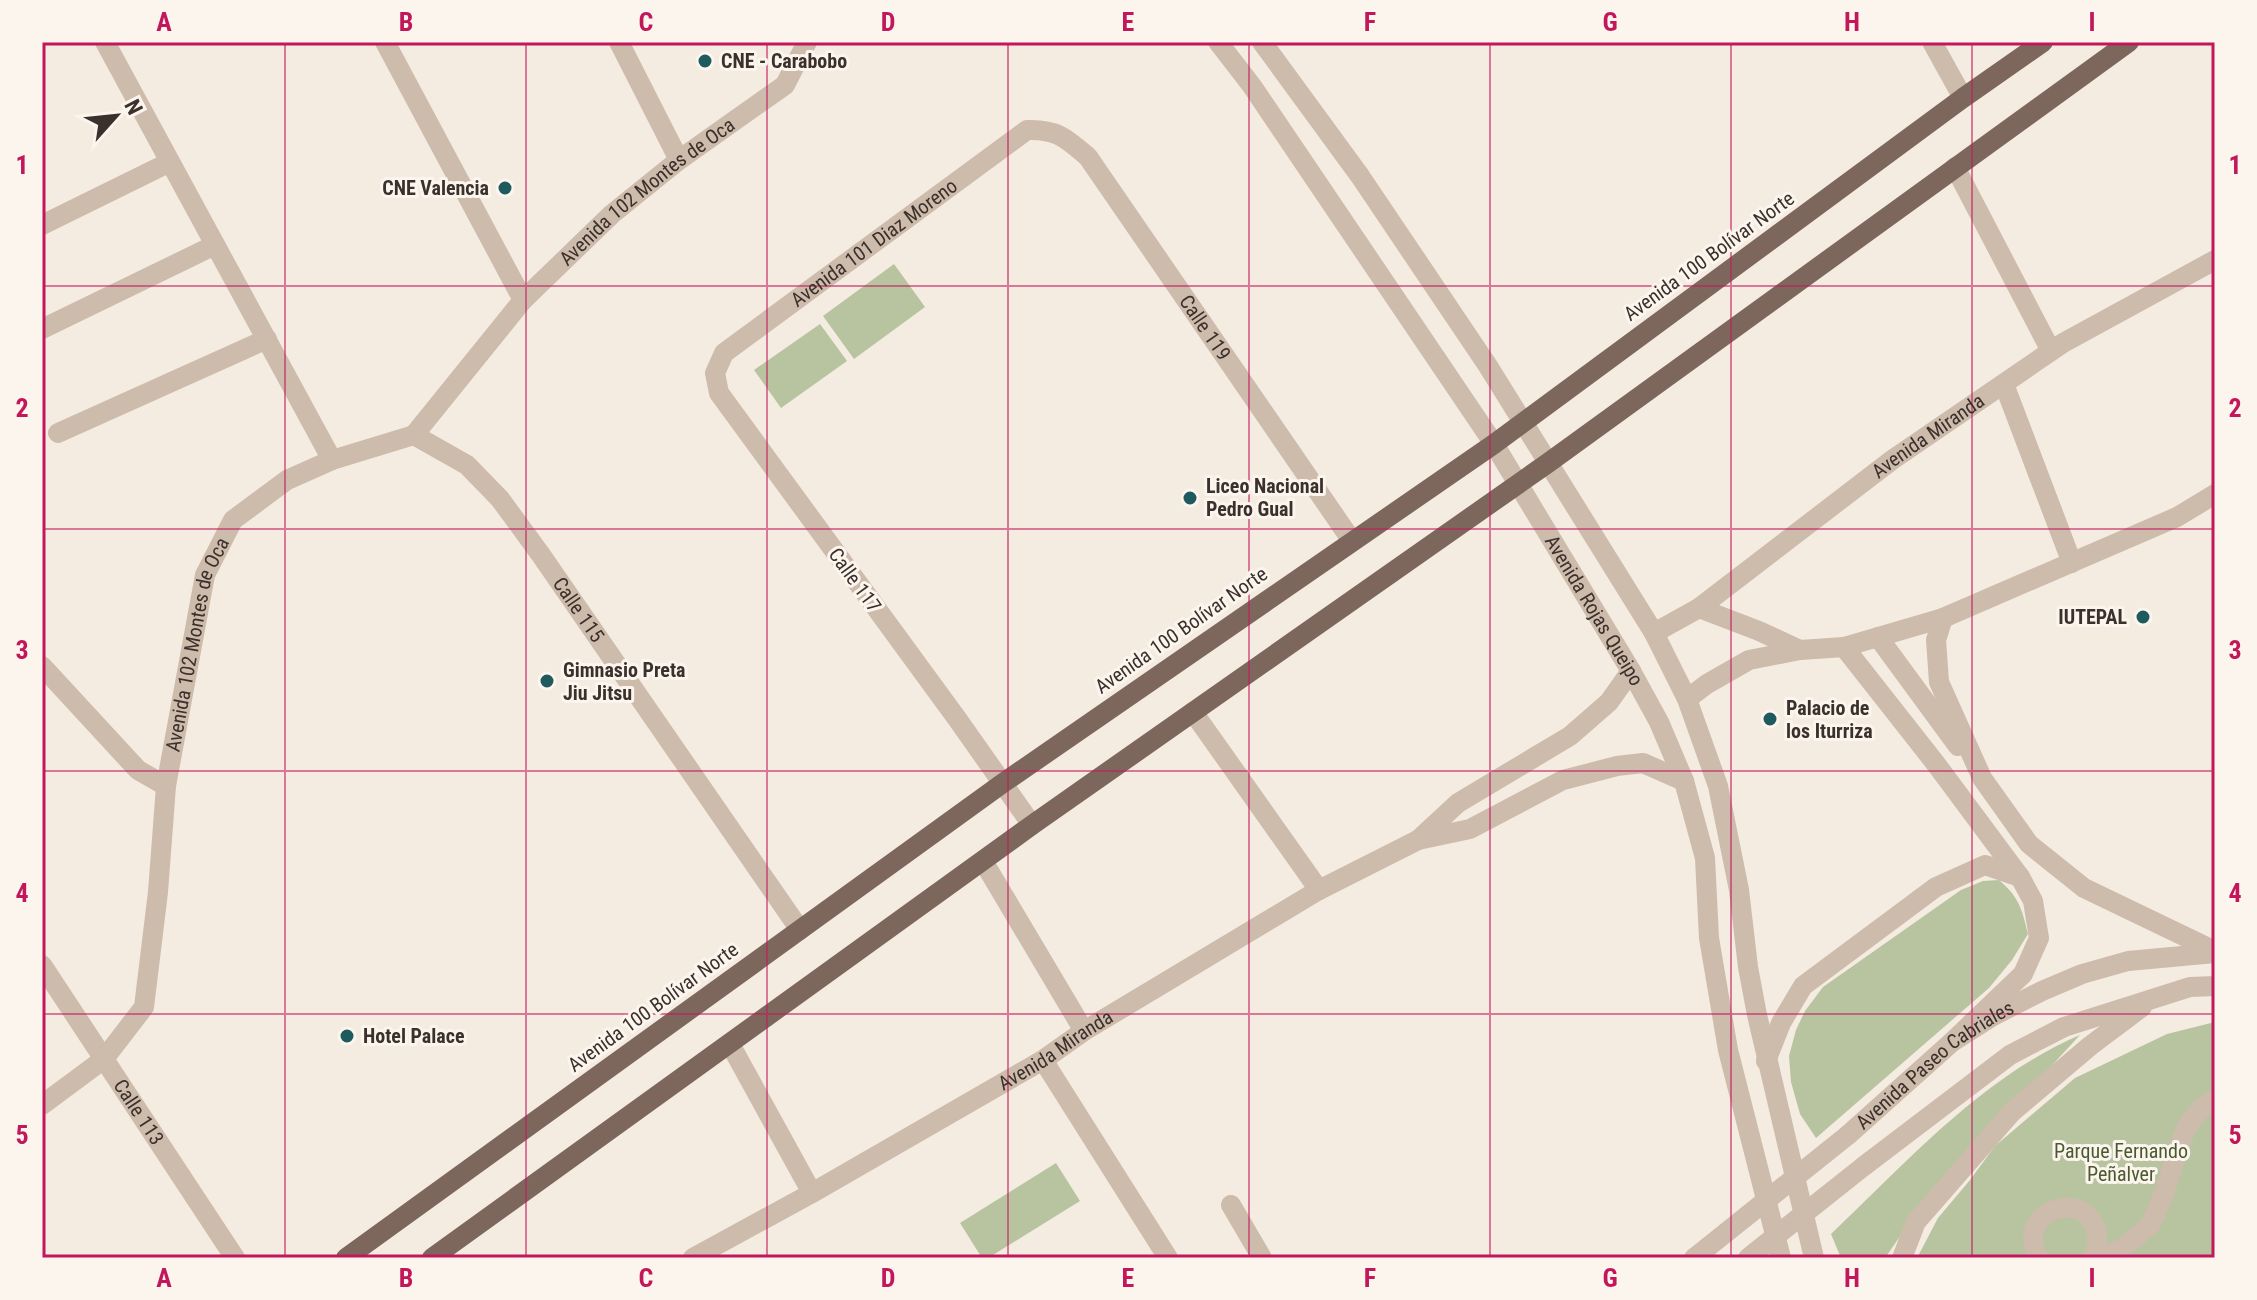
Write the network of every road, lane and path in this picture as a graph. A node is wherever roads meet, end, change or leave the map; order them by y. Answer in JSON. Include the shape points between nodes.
{"nodes":[{"id":1,"x":105,"y":42,"type":"edge"},
{"id":2,"x":385,"y":42,"type":"edge"},
{"id":3,"x":619,"y":42,"type":"edge"},
{"id":4,"x":807,"y":42,"type":"edge"},
{"id":5,"x":1218,"y":42,"type":"edge"},
{"id":6,"x":1262,"y":42,"type":"edge"},
{"id":7,"x":1932,"y":42,"type":"edge"},
{"id":8,"x":2043,"y":42,"type":"edge"},
{"id":9,"x":2129,"y":42,"type":"edge"},
{"id":10,"x":1963,"y":98,"type":"junction"},
{"id":11,"x":1045,"y":130,"type":"joint"},
{"id":12,"x":679,"y":160,"type":"junction"},
{"id":13,"x":170,"y":162,"type":"junction"},
{"id":14,"x":1955,"y":167,"type":"junction"},
{"id":15,"x":42,"y":225,"type":"edge"},
{"id":16,"x":215,"y":245,"type":"junction"},
{"id":17,"x":2215,"y":260,"type":"edge"},
{"id":18,"x":523,"y":300,"type":"junction"},
{"id":19,"x":42,"y":329,"type":"edge"},
{"id":20,"x":267,"y":339,"type":"junction"},
{"id":21,"x":2051,"y":351,"type":"junction"},
{"id":22,"x":715,"y":373,"type":"joint"},
{"id":23,"x":2004,"y":384,"type":"junction"},
{"id":24,"x":1524,"y":422,"type":"junction"},
{"id":25,"x":58,"y":433,"type":"dead end"},
{"id":26,"x":414,"y":435,"type":"junction"},
{"id":27,"x":1494,"y":444,"type":"junction"},
{"id":28,"x":332,"y":460,"type":"junction"},
{"id":29,"x":1548,"y":463,"type":"junction"},
{"id":30,"x":1517,"y":484,"type":"junction"},
{"id":31,"x":2215,"y":494,"type":"edge"},
{"id":32,"x":1352,"y":541,"type":"junction"},
{"id":33,"x":2072,"y":563,"type":"junction"},
{"id":34,"x":1699,"y":608,"type":"junction"},
{"id":35,"x":1943,"y":618,"type":"junction"},
{"id":36,"x":1654,"y":633,"type":"junction"},
{"id":37,"x":1878,"y":637,"type":"junction"},
{"id":38,"x":1844,"y":647,"type":"junction"},
{"id":39,"x":1800,"y":650,"type":"junction"},
{"id":40,"x":1631,"y":671,"type":"junction"},
{"id":41,"x":45,"y":677,"type":"edge"},
{"id":42,"x":1687,"y":699,"type":"junction"},
{"id":43,"x":1193,"y":712,"type":"junction"},
{"id":44,"x":1982,"y":778,"type":"junction"},
{"id":45,"x":1684,"y":781,"type":"junction"},
{"id":46,"x":1003,"y":783,"type":"junction"},
{"id":47,"x":166,"y":786,"type":"junction"},
{"id":48,"x":1032,"y":825,"type":"junction"},
{"id":49,"x":1418,"y":840,"type":"junction"},
{"id":50,"x":983,"y":861,"type":"junction"},
{"id":51,"x":2020,"y":877,"type":"junction"},
{"id":52,"x":1319,"y":890,"type":"junction"},
{"id":53,"x":800,"y":930,"type":"junction"},
{"id":54,"x":2215,"y":952,"type":"edge"},
{"id":55,"x":42,"y":965,"type":"edge"},
{"id":56,"x":2215,"y":986,"type":"edge"},
{"id":57,"x":2156,"y":997,"type":"junction"},
{"id":58,"x":1084,"y":1031,"type":"junction"},
{"id":59,"x":1952,"y":1042,"type":"junction"},
{"id":60,"x":730,"y":1044,"type":"junction"},
{"id":61,"x":104,"y":1059,"type":"junction"},
{"id":62,"x":1043,"y":1060,"type":"junction"},
{"id":63,"x":1766,"y":1061,"type":"junction"},
{"id":64,"x":2215,"y":1099,"type":"edge"},
{"id":65,"x":42,"y":1105,"type":"edge"},
{"id":66,"x":812,"y":1193,"type":"junction"},
{"id":67,"x":1231,"y":1205,"type":"dead end"},
{"id":68,"x":1701,"y":1252,"type":"edge"},
{"id":69,"x":2094,"y":1256,"type":"edge"},
{"id":70,"x":235,"y":1258,"type":"edge"},
{"id":71,"x":346,"y":1258,"type":"edge"},
{"id":72,"x":432,"y":1258,"type":"edge"},
{"id":73,"x":693,"y":1258,"type":"edge"},
{"id":74,"x":1168,"y":1258,"type":"edge"},
{"id":75,"x":1262,"y":1258,"type":"edge"},
{"id":76,"x":1748,"y":1258,"type":"edge"},
{"id":77,"x":1781,"y":1258,"type":"edge"},
{"id":78,"x":1814,"y":1258,"type":"edge"},
{"id":79,"x":1902,"y":1258,"type":"edge"},
{"id":80,"x":2039,"y":1258,"type":"edge"}],
"edges":[{"from":1,"to":13,"type":"street"},
{"from":2,"to":18,"type":"street"},
{"from":3,"to":12,"type":"street"},
{"from":4,"to":12,"type":"street","name":"Avenida 102 Montes de Oca","via":[[785,85]]},
{"from":5,"to":27,"type":"street","name":"Avenida Rojas Queipo"},
{"from":6,"to":24,"type":"street","name":"Avenida Rojas Queipo","via":[[1360,176]]},
{"from":7,"to":10,"type":"street"},
{"from":8,"to":10,"type":"main road","name":"Avenida 100 Bolívar Norte"},
{"from":9,"to":14,"type":"main road"},
{"from":10,"to":24,"type":"main road","name":"Avenida 100 Bolívar Norte"},
{"from":11,"to":22,"type":"street","name":"Avenida 101 Diaz Moreno","via":[[1027,130],[745,336],[724,353]]},
{"from":11,"to":32,"type":"street","name":"Calle 119","via":[[1064,136],[1088,157]]},
{"from":12,"to":18,"type":"street","name":"Avenida 102 Montes de Oca","via":[[612,214]]},
{"from":13,"to":15,"type":"street"},
{"from":13,"to":16,"type":"street"},
{"from":14,"to":21,"type":"street"},
{"from":14,"to":29,"type":"main road"},
{"from":16,"to":19,"type":"street"},
{"from":16,"to":20,"type":"street"},
{"from":17,"to":21,"type":"street","name":"Avenida Miranda"},
{"from":18,"to":26,"type":"street","name":"Avenida 102 Montes de Oca"},
{"from":20,"to":25,"type":"street"},
{"from":20,"to":28,"type":"street"},
{"from":21,"to":23,"type":"street","name":"Avenida Miranda"},
{"from":22,"to":46,"type":"street","name":"Calle 117","via":[[719,393]]},
{"from":23,"to":33,"type":"street"},
{"from":23,"to":34,"type":"street","name":"Avenida Miranda","via":[[1892,460]]},
{"from":24,"to":27,"type":"main road","name":"Avenida 100 Bolívar Norte"},
{"from":24,"to":29,"type":"street","name":"Avenida Rojas Queipo"},
{"from":26,"to":28,"type":"street","name":"Avenida 102 Montes de Oca"},
{"from":26,"to":53,"type":"street","name":"Calle 115","via":[[467,465],[500,499]]},
{"from":27,"to":30,"type":"street","name":"Avenida Rojas Queipo"},
{"from":27,"to":32,"type":"main road","name":"Avenida 100 Bolívar Norte"},
{"from":28,"to":47,"type":"street","name":"Avenida 102 Montes de Oca","via":[[287,480],[233,520],[205,575]]},
{"from":29,"to":30,"type":"main road"},
{"from":29,"to":36,"type":"street","name":"Avenida Rojas Queipo"},
{"from":30,"to":40,"type":"street","name":"Avenida Rojas Queipo"},
{"from":30,"to":43,"type":"main road"},
{"from":31,"to":33,"type":"street","via":[[2177,517]]},
{"from":32,"to":46,"type":"main road","name":"Avenida 100 Bolívar Norte"},
{"from":33,"to":35,"type":"street"},
{"from":34,"to":36,"type":"street","name":"Avenida Miranda"},
{"from":34,"to":39,"type":"street"},
{"from":35,"to":37,"type":"street"},
{"from":35,"to":44,"type":"street","via":[[1936,640],[1939,682]]},
{"from":36,"to":42,"type":"street","name":"Avenida Rojas Queipo"},
{"from":37,"to":38,"type":"street"},
{"from":37,"to":44,"type":"street"},
{"from":38,"to":39,"type":"street"},
{"from":38,"to":51,"type":"street"},
{"from":39,"to":42,"type":"street","via":[[1749,660]]},
{"from":40,"to":45,"type":"street","name":"Avenida Rojas Queipo"},
{"from":40,"to":49,"type":"street","name":"Avenida Miranda","via":[[1609,702],[1570,736],[1458,803]]},
{"from":41,"to":47,"type":"street","via":[[138,770]]},
{"from":42,"to":63,"type":"street","name":"Avenida Rojas Queipo","via":[[1718,786]]},
{"from":43,"to":48,"type":"main road"},
{"from":43,"to":52,"type":"street"},
{"from":44,"to":54,"type":"street","via":[[2029,844],[2084,888]]},
{"from":45,"to":49,"type":"street","name":"Avenida Miranda","via":[[1643,763],[1617,766],[1563,780],[1470,829]]},
{"from":45,"to":77,"type":"street","name":"Avenida Rojas Queipo","via":[[1705,858],[1709,938],[1728,1050]]},
{"from":46,"to":48,"type":"street","name":"Calle 117"},
{"from":46,"to":53,"type":"main road","name":"Avenida 100 Bolívar Norte"},
{"from":47,"to":61,"type":"street","name":"Avenida 102 Montes de Oca","via":[[144,1007]]},
{"from":48,"to":50,"type":"main road"},
{"from":49,"to":52,"type":"street","name":"Avenida Miranda"},
{"from":50,"to":58,"type":"street"},
{"from":50,"to":60,"type":"main road"},
{"from":51,"to":59,"type":"street","via":[[2033,901],[2039,938],[2023,974]]},
{"from":51,"to":63,"type":"street","via":[[1985,865],[1936,887],[1803,986]]},
{"from":52,"to":58,"type":"street","name":"Avenida Miranda"},
{"from":53,"to":71,"type":"main road","name":"Avenida 100 Bolívar Norte"},
{"from":54,"to":59,"type":"street","name":"Avenida Paseo Cabriales","via":[[2128,961],[2082,974],[1993,1016]]},
{"from":55,"to":61,"type":"street","name":"Calle 113"},
{"from":56,"to":57,"type":"street","name":"Avenida Paseo Cabriales"},
{"from":57,"to":76,"type":"street","name":"Avenida Paseo Cabriales","bridge":true,"via":[[2064,1027],[2010,1055]]},
{"from":57,"to":79,"type":"street","via":[[2012,1112],[1916,1222]]},
{"from":58,"to":62,"type":"street","name":"Avenida Miranda"},
{"from":59,"to":68,"type":"street","name":"Avenida Paseo Cabriales","bridge":true,"via":[[1848,1135]]},
{"from":60,"to":66,"type":"street"},
{"from":60,"to":72,"type":"main road"},
{"from":61,"to":65,"type":"street","name":"Avenida 102 Montes de Oca"},
{"from":61,"to":70,"type":"street","name":"Calle 113"},
{"from":62,"to":66,"type":"street","name":"Avenida Miranda"},
{"from":62,"to":74,"type":"street"},
{"from":63,"to":78,"type":"street","name":"Avenida Rojas Queipo"},
{"from":64,"to":69,"type":"street","via":[[2189,1123],[2151,1224],[2122,1249]]},
{"from":66,"to":73,"type":"street","name":"Avenida Miranda"},
{"from":67,"to":75,"type":"street"},
{"from":69,"to":80,"type":"street","via":[[2096,1229],[2079,1210],[2067,1207],[2054,1209],[2036,1226],[2032,1238]]}]}
